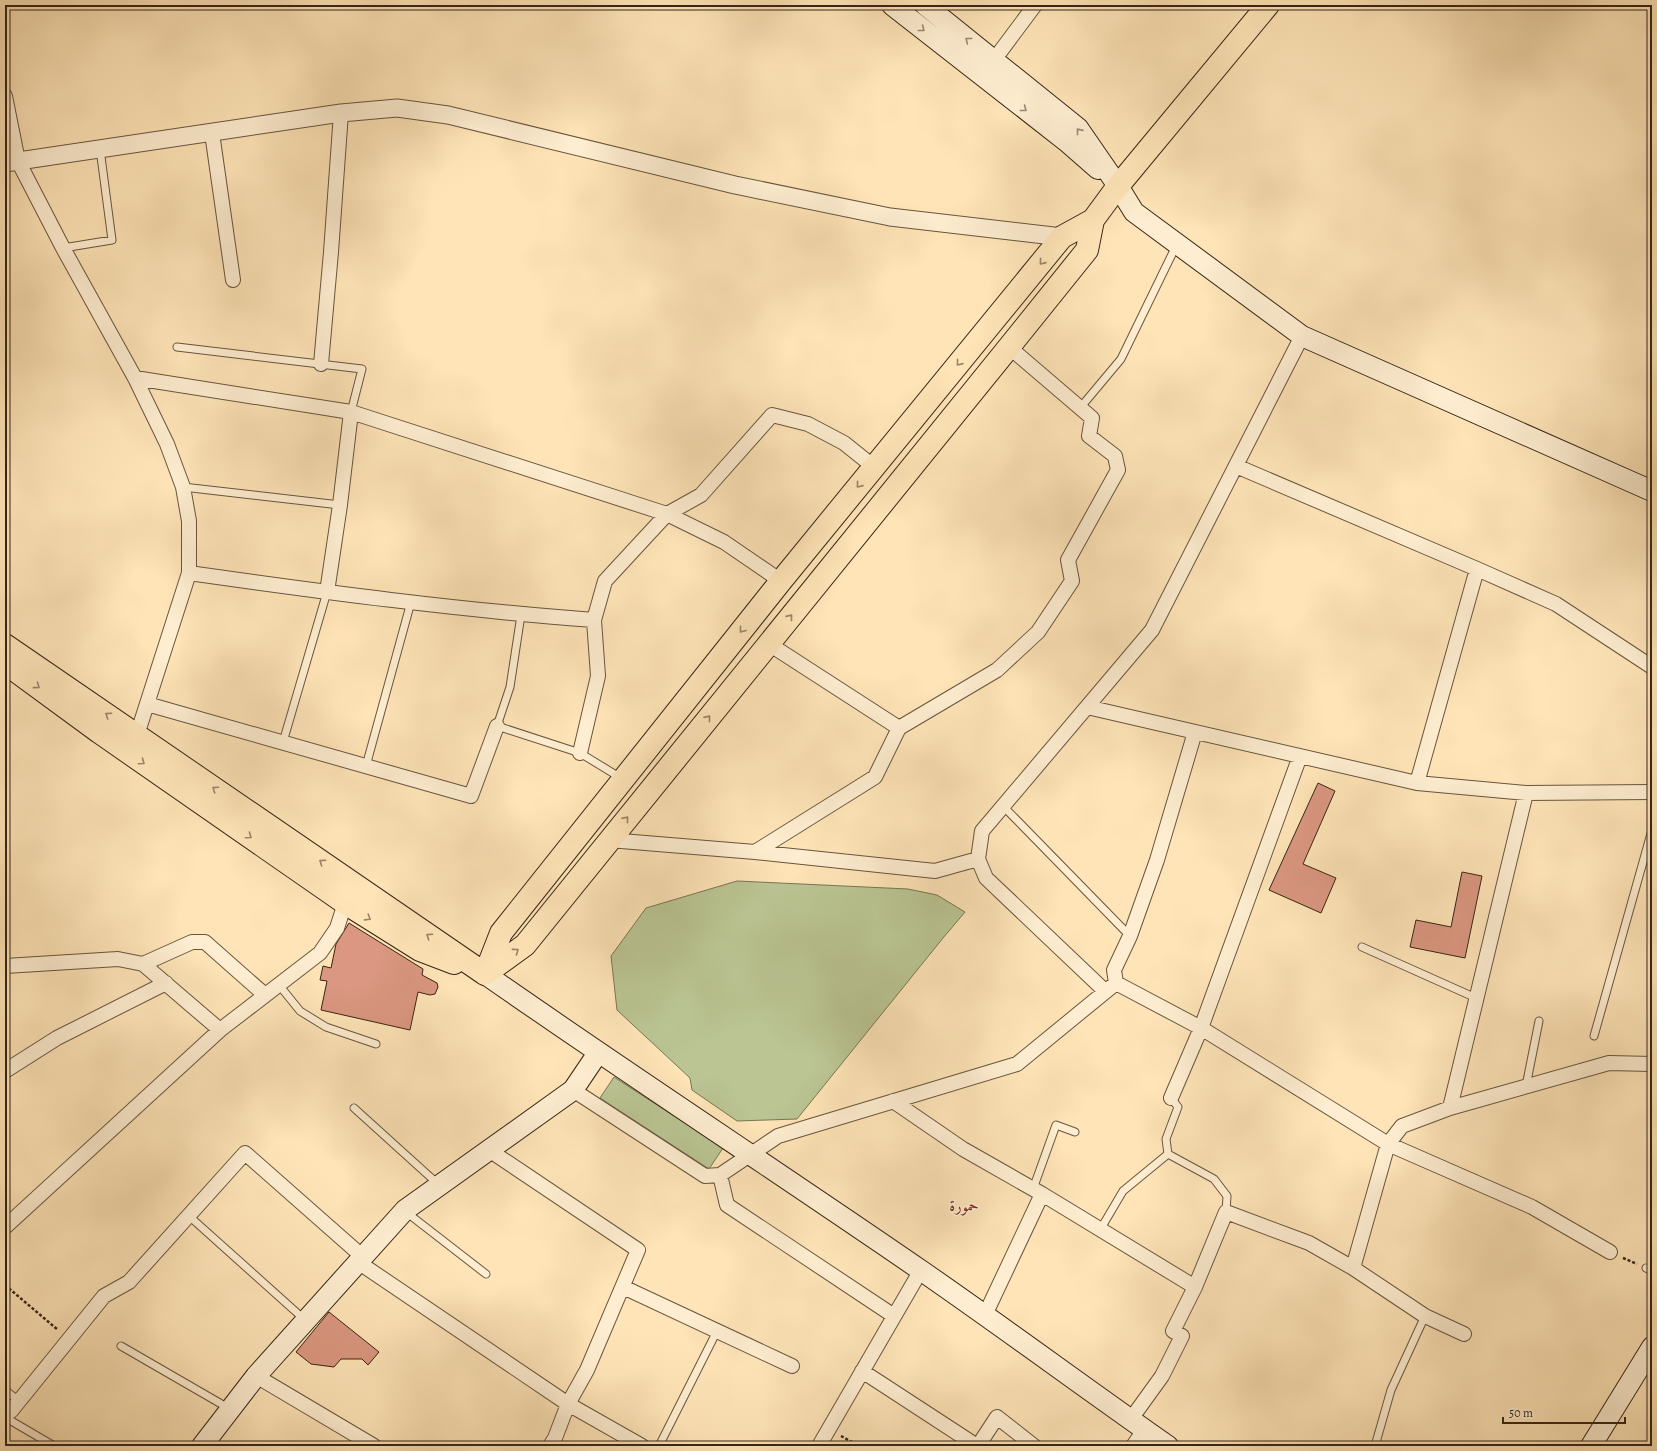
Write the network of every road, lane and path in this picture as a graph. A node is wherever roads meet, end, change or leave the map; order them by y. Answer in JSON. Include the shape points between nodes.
{"nodes":[{"id":1,"x":892,"y":5,"type":"edge"},
{"id":2,"x":924,"y":5,"type":"edge"},
{"id":3,"x":1035,"y":5,"type":"edge"},
{"id":4,"x":1268,"y":5,"type":"edge"},
{"id":5,"x":994,"y":60,"type":"junction"},
{"id":6,"x":5,"y":96,"type":"edge"},
{"id":7,"x":341,"y":113,"type":"junction"},
{"id":8,"x":212,"y":132,"type":"junction"},
{"id":9,"x":100,"y":149,"type":"junction"},
{"id":10,"x":12,"y":162,"type":"edge"},
{"id":11,"x":1118,"y":186,"type":"junction"},
{"id":12,"x":1092,"y":220,"type":"junction"},
{"id":13,"x":1062,"y":237,"type":"junction"},
{"id":14,"x":1177,"y":244,"type":"junction"},
{"id":15,"x":63,"y":248,"type":"junction"},
{"id":16,"x":234,"y":280,"type":"dead end"},
{"id":17,"x":1302,"y":336,"type":"junction"},
{"id":18,"x":178,"y":347,"type":"dead end"},
{"id":19,"x":1009,"y":347,"type":"junction"},
{"id":20,"x":321,"y":364,"type":"junction"},
{"id":21,"x":135,"y":378,"type":"junction"},
{"id":22,"x":1080,"y":408,"type":"junction"},
{"id":23,"x":351,"y":412,"type":"junction"},
{"id":24,"x":1236,"y":466,"type":"junction"},
{"id":25,"x":874,"y":467,"type":"junction"},
{"id":26,"x":182,"y":486,"type":"junction"},
{"id":27,"x":1652,"y":491,"type":"edge"},
{"id":28,"x":340,"y":505,"type":"junction"},
{"id":29,"x":667,"y":514,"type":"junction"},
{"id":30,"x":1477,"y":569,"type":"junction"},
{"id":31,"x":189,"y":573,"type":"junction"},
{"id":32,"x":781,"y":581,"type":"junction"},
{"id":33,"x":327,"y":592,"type":"junction"},
{"id":34,"x":411,"y":602,"type":"junction"},
{"id":35,"x":522,"y":615,"type":"junction"},
{"id":36,"x":594,"y":620,"type":"junction"},
{"id":37,"x":769,"y":644,"type":"junction"},
{"id":38,"x":5,"y":645,"type":"edge"},
{"id":39,"x":5,"y":663,"type":"edge"},
{"id":40,"x":1652,"y":667,"type":"edge"},
{"id":41,"x":147,"y":704,"type":"junction"},
{"id":42,"x":1087,"y":707,"type":"junction"},
{"id":43,"x":497,"y":726,"type":"junction"},
{"id":44,"x":899,"y":728,"type":"junction"},
{"id":45,"x":1195,"y":732,"type":"junction"},
{"id":46,"x":137,"y":735,"type":"junction"},
{"id":47,"x":282,"y":742,"type":"junction"},
{"id":48,"x":580,"y":753,"type":"junction"},
{"id":49,"x":1300,"y":756,"type":"junction"},
{"id":50,"x":366,"y":766,"type":"junction"},
{"id":51,"x":624,"y":780,"type":"junction"},
{"id":52,"x":1417,"y":782,"type":"junction"},
{"id":53,"x":1526,"y":792,"type":"junction"},
{"id":54,"x":1652,"y":792,"type":"edge"},
{"id":55,"x":1003,"y":806,"type":"junction"},
{"id":56,"x":1652,"y":830,"type":"edge"},
{"id":57,"x":608,"y":840,"type":"junction"},
{"id":58,"x":755,"y":852,"type":"junction"},
{"id":59,"x":978,"y":859,"type":"junction"},
{"id":60,"x":350,"y":894,"type":"junction"},
{"id":61,"x":1130,"y":936,"type":"junction"},
{"id":62,"x":1362,"y":947,"type":"dead end"},
{"id":63,"x":143,"y":964,"type":"junction"},
{"id":64,"x":5,"y":966,"type":"edge"},
{"id":65,"x":485,"y":974,"type":"junction"},
{"id":66,"x":166,"y":983,"type":"junction"},
{"id":67,"x":279,"y":984,"type":"junction"},
{"id":68,"x":1110,"y":987,"type":"junction"},
{"id":69,"x":265,"y":995,"type":"junction"},
{"id":70,"x":1476,"y":998,"type":"junction"},
{"id":71,"x":1539,"y":1021,"type":"dead end"},
{"id":72,"x":1201,"y":1028,"type":"junction"},
{"id":73,"x":220,"y":1030,"type":"junction"},
{"id":74,"x":1594,"y":1036,"type":"dead end"},
{"id":75,"x":376,"y":1044,"type":"dead end"},
{"id":76,"x":598,"y":1053,"type":"junction"},
{"id":77,"x":1652,"y":1064,"type":"edge"},
{"id":78,"x":5,"y":1071,"type":"edge"},
{"id":79,"x":1526,"y":1086,"type":"junction"},
{"id":80,"x":573,"y":1090,"type":"junction"},
{"id":81,"x":1171,"y":1098,"type":"joint"},
{"id":82,"x":893,"y":1102,"type":"junction"},
{"id":83,"x":354,"y":1108,"type":"dead end"},
{"id":84,"x":1450,"y":1108,"type":"junction"},
{"id":85,"x":1075,"y":1132,"type":"dead end"},
{"id":86,"x":1388,"y":1144,"type":"junction"},
{"id":87,"x":489,"y":1150,"type":"junction"},
{"id":88,"x":1168,"y":1154,"type":"junction"},
{"id":89,"x":752,"y":1155,"type":"junction"},
{"id":90,"x":720,"y":1175,"type":"junction"},
{"id":91,"x":440,"y":1185,"type":"junction"},
{"id":92,"x":1038,"y":1192,"type":"junction"},
{"id":93,"x":405,"y":1210,"type":"junction"},
{"id":94,"x":1226,"y":1212,"type":"junction"},
{"id":95,"x":189,"y":1216,"type":"junction"},
{"id":96,"x":5,"y":1227,"type":"edge"},
{"id":97,"x":1100,"y":1230,"type":"junction"},
{"id":98,"x":1610,"y":1252,"type":"joint"},
{"id":99,"x":361,"y":1259,"type":"junction"},
{"id":100,"x":1353,"y":1268,"type":"junction"},
{"id":101,"x":921,"y":1270,"type":"junction"},
{"id":102,"x":1649,"y":1270,"type":"edge"},
{"id":103,"x":486,"y":1274,"type":"dead end"},
{"id":104,"x":5,"y":1285,"type":"edge"},
{"id":105,"x":622,"y":1287,"type":"junction"},
{"id":106,"x":1195,"y":1287,"type":"junction"},
{"id":107,"x":985,"y":1315,"type":"junction"},
{"id":108,"x":894,"y":1316,"type":"junction"},
{"id":109,"x":1425,"y":1316,"type":"junction"},
{"id":110,"x":306,"y":1321,"type":"junction"},
{"id":111,"x":717,"y":1331,"type":"junction"},
{"id":112,"x":1464,"y":1334,"type":"dead end"},
{"id":113,"x":70,"y":1339,"type":"junction"},
{"id":114,"x":121,"y":1346,"type":"dead end"},
{"id":115,"x":1652,"y":1347,"type":"edge"},
{"id":116,"x":792,"y":1366,"type":"dead end"},
{"id":117,"x":862,"y":1371,"type":"junction"},
{"id":118,"x":256,"y":1376,"type":"junction"},
{"id":119,"x":5,"y":1390,"type":"edge"},
{"id":120,"x":568,"y":1404,"type":"junction"},
{"id":121,"x":11,"y":1408,"type":"edge"},
{"id":122,"x":230,"y":1409,"type":"junction"},
{"id":123,"x":1138,"y":1425,"type":"junction"},
{"id":124,"x":829,"y":1430,"type":"junction"},
{"id":125,"x":54,"y":1446,"type":"edge"},
{"id":126,"x":202,"y":1446,"type":"edge"},
{"id":127,"x":374,"y":1446,"type":"edge"},
{"id":128,"x":550,"y":1446,"type":"edge"},
{"id":129,"x":642,"y":1446,"type":"edge"},
{"id":130,"x":659,"y":1446,"type":"edge"},
{"id":131,"x":819,"y":1446,"type":"edge"},
{"id":132,"x":859,"y":1446,"type":"edge"},
{"id":133,"x":977,"y":1446,"type":"edge"},
{"id":134,"x":1034,"y":1446,"type":"edge"},
{"id":135,"x":1133,"y":1446,"type":"edge"},
{"id":136,"x":1168,"y":1446,"type":"edge"},
{"id":137,"x":1375,"y":1446,"type":"edge"},
{"id":138,"x":1591,"y":1446,"type":"edge"}],
"edges":[{"from":1,"to":11,"type":"main road","one_way":true},
{"from":5,"to":2,"type":"main road","one_way":true},
{"from":3,"to":5,"type":"street"},
{"from":4,"to":11,"type":"main road"},
{"from":11,"to":5,"type":"main road","one_way":true,"via":[[1078,128]]},
{"from":6,"to":10,"type":"street"},
{"from":7,"to":8,"type":"street"},
{"from":7,"to":13,"type":"street","via":[[397,108],[448,115],[735,185],[890,217]]},
{"from":7,"to":20,"type":"street","via":[[332,252]]},
{"from":8,"to":9,"type":"street"},
{"from":8,"to":16,"type":"street"},
{"from":9,"to":10,"type":"street"},
{"from":9,"to":15,"type":"lane","via":[[112,240]]},
{"from":10,"to":15,"type":"street"},
{"from":11,"to":12,"type":"main road"},
{"from":11,"to":14,"type":"main road","via":[[1134,212]]},
{"from":12,"to":13,"type":"main road"},
{"from":12,"to":19,"type":"main road","via":[[1087,250]]},
{"from":13,"to":25,"type":"main road","one_way":true},
{"from":14,"to":17,"type":"main road"},
{"from":14,"to":22,"type":"lane","via":[[1121,359]]},
{"from":15,"to":21,"type":"street"},
{"from":17,"to":24,"type":"street"},
{"from":17,"to":27,"type":"main road"},
{"from":18,"to":20,"type":"lane"},
{"from":19,"to":22,"type":"street"},
{"from":37,"to":19,"type":"main road","one_way":true},
{"from":20,"to":23,"type":"lane","via":[[362,369]]},
{"from":21,"to":23,"type":"street"},
{"from":21,"to":26,"type":"street","via":[[167,444]]},
{"from":22,"to":44,"type":"street","via":[[1092,418],[1089,436],[1115,456],[1118,470],[1068,560],[1072,581],[1038,632],[997,670]]},
{"from":23,"to":28,"type":"street"},
{"from":23,"to":29,"type":"street"},
{"from":24,"to":30,"type":"street"},
{"from":24,"to":42,"type":"street","via":[[1152,630]]},
{"from":25,"to":29,"type":"street","via":[[844,443],[808,424],[772,415],[701,495]]},
{"from":25,"to":32,"type":"main road","one_way":true},
{"from":26,"to":28,"type":"lane"},
{"from":26,"to":31,"type":"street","via":[[189,521]]},
{"from":28,"to":33,"type":"street"},
{"from":29,"to":32,"type":"street","via":[[724,542]]},
{"from":29,"to":36,"type":"street","via":[[604,581]]},
{"from":30,"to":40,"type":"street","via":[[1556,604]]},
{"from":30,"to":52,"type":"street"},
{"from":31,"to":33,"type":"street"},
{"from":31,"to":41,"type":"street"},
{"from":32,"to":51,"type":"main road","one_way":true},
{"from":33,"to":34,"type":"street"},
{"from":33,"to":47,"type":"lane"},
{"from":34,"to":35,"type":"street"},
{"from":34,"to":50,"type":"lane"},
{"from":35,"to":36,"type":"street"},
{"from":35,"to":43,"type":"lane","via":[[510,687]]},
{"from":36,"to":48,"type":"street","via":[[598,676]]},
{"from":37,"to":44,"type":"street"},
{"from":57,"to":37,"type":"main road","one_way":true},
{"from":46,"to":38,"type":"main road","one_way":true},
{"from":39,"to":60,"type":"main road","one_way":true,"via":[[99,732]]},
{"from":41,"to":46,"type":"street"},
{"from":41,"to":47,"type":"street"},
{"from":42,"to":45,"type":"street"},
{"from":42,"to":55,"type":"street"},
{"from":43,"to":48,"type":"lane"},
{"from":43,"to":50,"type":"street","via":[[471,796]]},
{"from":44,"to":58,"type":"street","via":[[875,777]]},
{"from":45,"to":49,"type":"street"},
{"from":45,"to":61,"type":"street","via":[[1158,860]]},
{"from":60,"to":46,"type":"main road","one_way":true},
{"from":47,"to":50,"type":"street"},
{"from":48,"to":51,"type":"lane"},
{"from":49,"to":52,"type":"street"},
{"from":49,"to":72,"type":"street"},
{"from":51,"to":65,"type":"main road","via":[[501,933]]},
{"from":52,"to":53,"type":"street"},
{"from":53,"to":54,"type":"street"},
{"from":53,"to":70,"type":"street"},
{"from":55,"to":59,"type":"street","via":[[982,831]]},
{"from":55,"to":61,"type":"lane"},
{"from":56,"to":74,"type":"lane"},
{"from":57,"to":58,"type":"street"},
{"from":65,"to":57,"type":"main road","one_way":true,"via":[[525,945]]},
{"from":58,"to":59,"type":"street","via":[[935,871]]},
{"from":59,"to":68,"type":"street","via":[[986,878]]},
{"from":60,"to":65,"type":"main road","via":[[420,950]]},
{"from":60,"to":67,"type":"street","via":[[337,928],[320,953]]},
{"from":61,"to":68,"type":"street","via":[[1114,970]]},
{"from":62,"to":70,"type":"lane"},
{"from":63,"to":64,"type":"street","via":[[118,959]]},
{"from":63,"to":66,"type":"street"},
{"from":63,"to":69,"type":"street","via":[[192,942],[205,942]]},
{"from":65,"to":76,"type":"main road"},
{"from":66,"to":73,"type":"street"},
{"from":66,"to":78,"type":"street","via":[[57,1038]]},
{"from":67,"to":69,"type":"street"},
{"from":67,"to":75,"type":"lane","via":[[300,1010],[326,1027]]},
{"from":68,"to":72,"type":"street"},
{"from":68,"to":82,"type":"street","via":[[1017,1064]]},
{"from":69,"to":73,"type":"street"},
{"from":70,"to":84,"type":"street"},
{"from":71,"to":79,"type":"lane"},
{"from":72,"to":81,"type":"street"},
{"from":72,"to":86,"type":"street"},
{"from":73,"to":96,"type":"street"},
{"from":76,"to":80,"type":"main road"},
{"from":76,"to":89,"type":"main road"},
{"from":77,"to":79,"type":"street","via":[[1609,1063]]},
{"from":79,"to":84,"type":"street"},
{"from":80,"to":87,"type":"main road"},
{"from":80,"to":90,"type":"street","via":[[705,1176]]},
{"from":81,"to":88,"type":"lane","via":[[1178,1106],[1166,1139]]},
{"from":82,"to":89,"type":"street","via":[[778,1136]]},
{"from":82,"to":92,"type":"street","via":[[963,1149]]},
{"from":83,"to":91,"type":"lane"},
{"from":84,"to":86,"type":"street","via":[[1402,1126]]},
{"from":85,"to":92,"type":"lane","via":[[1056,1125]]},
{"from":86,"to":98,"type":"street","via":[[1532,1207]]},
{"from":86,"to":100,"type":"street"},
{"from":87,"to":91,"type":"main road"},
{"from":87,"to":105,"type":"street","via":[[638,1250]]},
{"from":88,"to":94,"type":"lane","via":[[1214,1179],[1227,1196]]},
{"from":88,"to":97,"type":"lane","via":[[1123,1191]]},
{"from":89,"to":90,"type":"street"},
{"from":89,"to":101,"type":"main road"},
{"from":90,"to":108,"type":"street","via":[[727,1205]]},
{"from":91,"to":93,"type":"main road"},
{"from":92,"to":97,"type":"street"},
{"from":92,"to":107,"type":"street"},
{"from":93,"to":99,"type":"main road"},
{"from":93,"to":103,"type":"lane"},
{"from":94,"to":100,"type":"street","via":[[1309,1243]]},
{"from":94,"to":106,"type":"street"},
{"from":95,"to":99,"type":"street","via":[[245,1153]]},
{"from":95,"to":110,"type":"lane"},
{"from":95,"to":113,"type":"street","via":[[129,1282],[104,1296]]},
{"from":97,"to":106,"type":"street"},
{"from":98,"to":102,"type":"path"},
{"from":99,"to":110,"type":"main road"},
{"from":99,"to":120,"type":"street"},
{"from":100,"to":109,"type":"street"},
{"from":101,"to":107,"type":"main road"},
{"from":101,"to":108,"type":"street"},
{"from":104,"to":113,"type":"path"},
{"from":105,"to":111,"type":"street"},
{"from":105,"to":120,"type":"street","via":[[587,1370]]},
{"from":106,"to":123,"type":"street","via":[[1173,1331],[1182,1336]]},
{"from":107,"to":123,"type":"main road"},
{"from":108,"to":117,"type":"street"},
{"from":109,"to":112,"type":"street"},
{"from":109,"to":137,"type":"lane","via":[[1391,1390]]},
{"from":110,"to":118,"type":"main road"},
{"from":111,"to":116,"type":"street"},
{"from":111,"to":130,"type":"lane"},
{"from":113,"to":121,"type":"street"},
{"from":114,"to":122,"type":"lane"},
{"from":115,"to":138,"type":"main road"},
{"from":117,"to":124,"type":"street"},
{"from":117,"to":133,"type":"street"},
{"from":118,"to":122,"type":"main road"},
{"from":118,"to":127,"type":"street"},
{"from":119,"to":121,"type":"lane"},
{"from":120,"to":128,"type":"street"},
{"from":120,"to":129,"type":"street"},
{"from":121,"to":125,"type":"lane","via":[[8,1419]]},
{"from":122,"to":126,"type":"main road"},
{"from":123,"to":135,"type":"street"},
{"from":123,"to":136,"type":"main road"},
{"from":124,"to":131,"type":"street"},
{"from":124,"to":132,"type":"path"},
{"from":133,"to":134,"type":"street","via":[[997,1417]]}]}
